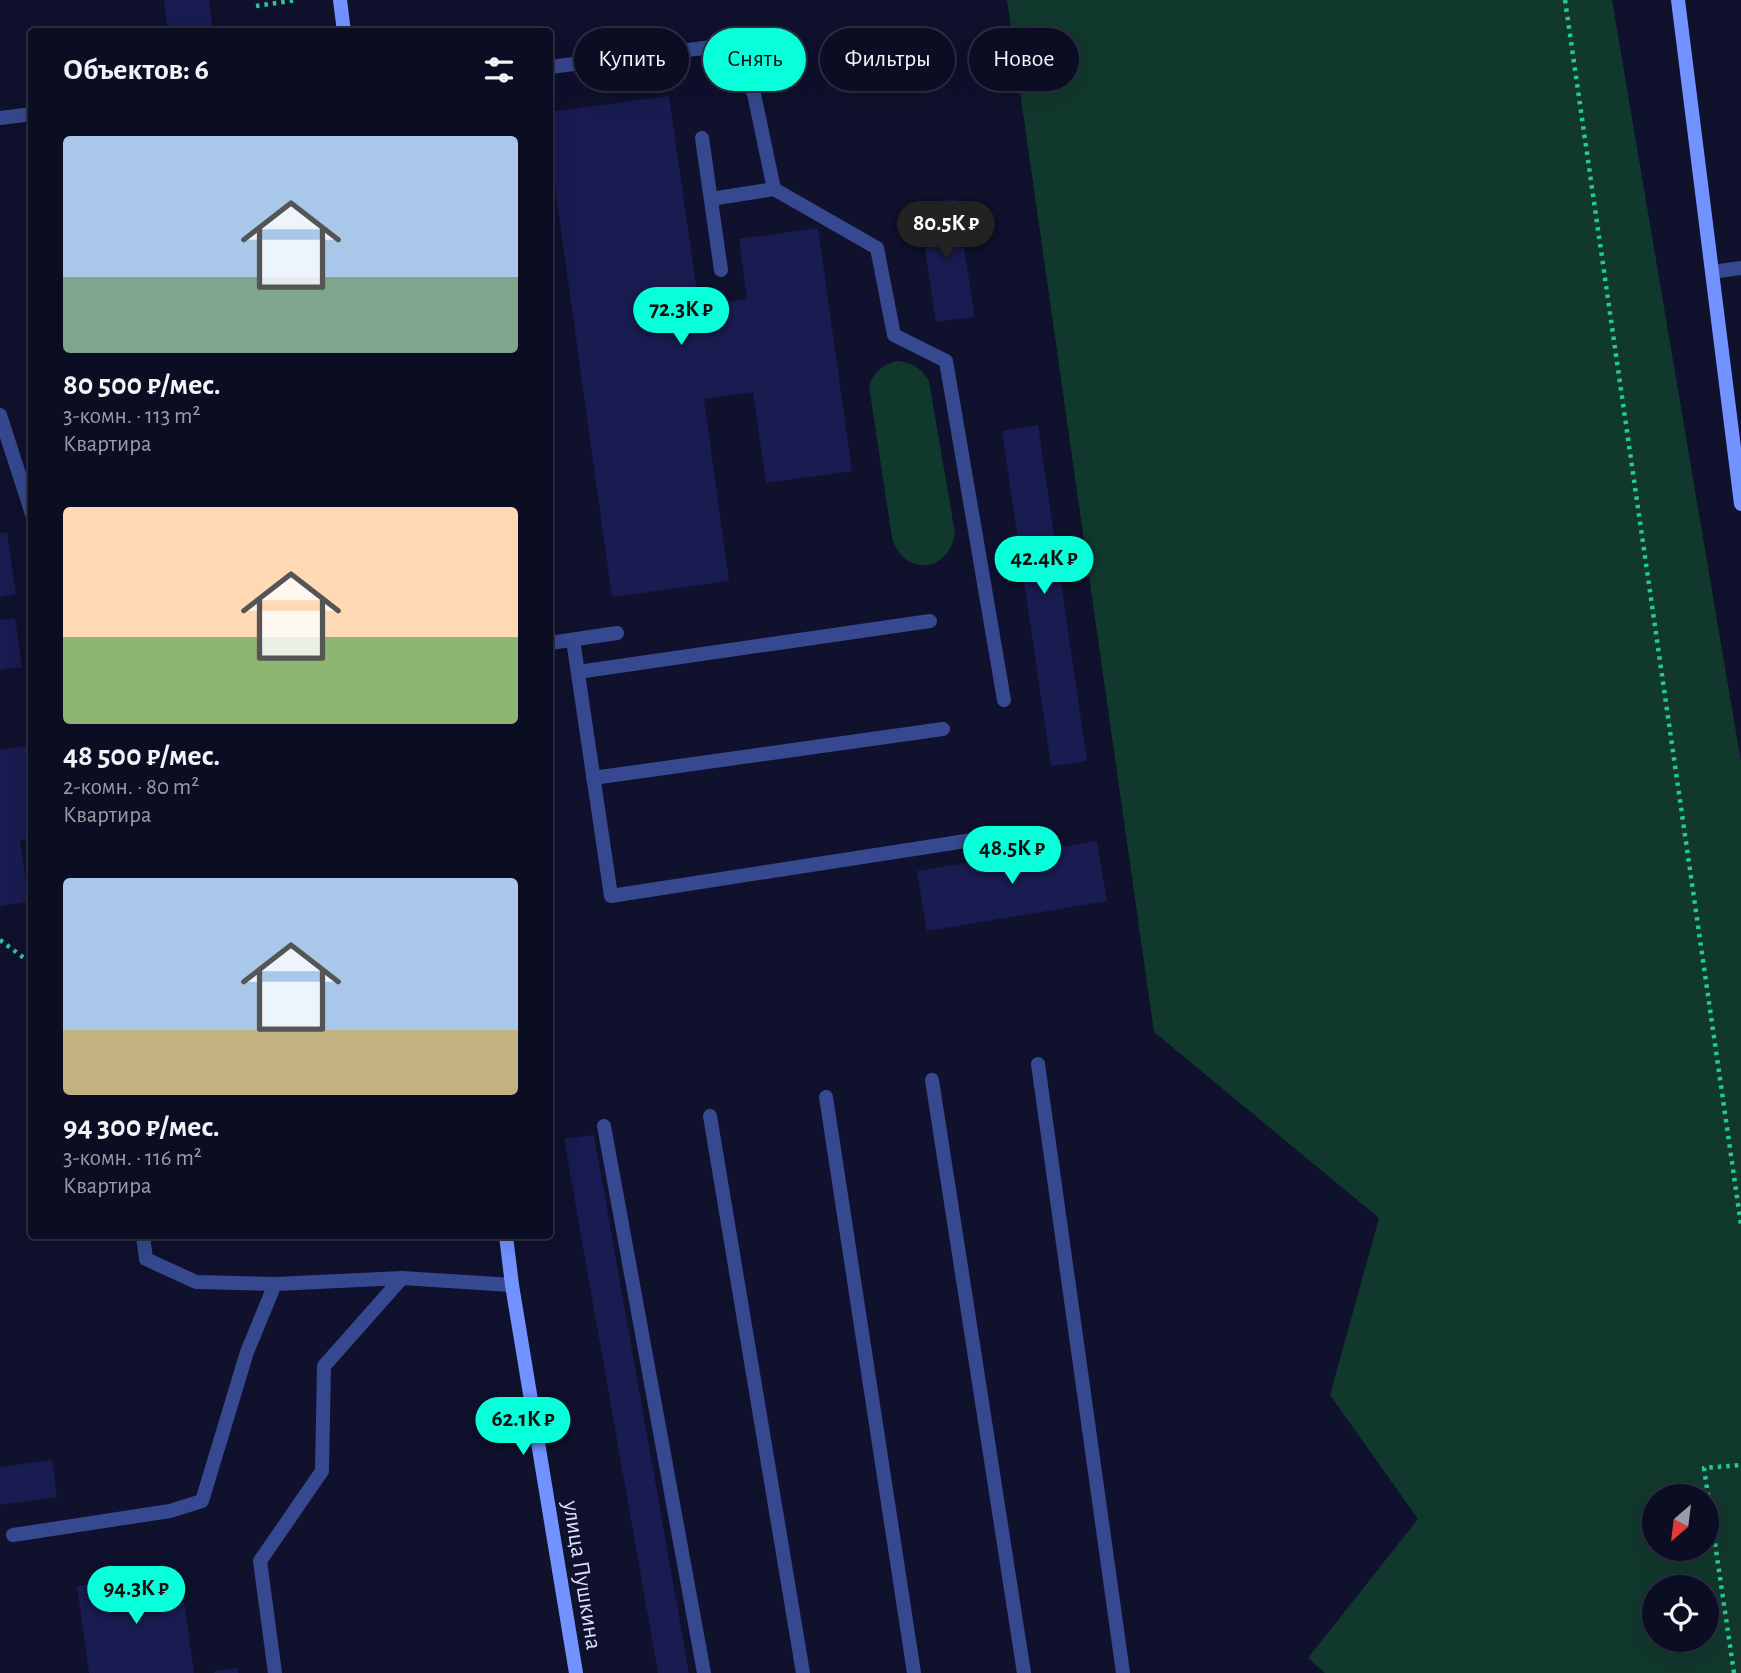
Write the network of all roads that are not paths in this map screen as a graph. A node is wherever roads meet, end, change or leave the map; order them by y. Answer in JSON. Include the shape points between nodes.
{"nodes":[{"id":1,"x":340,"y":0,"type":"edge"},
{"id":2,"x":1678,"y":0,"type":"edge"},
{"id":3,"x":344,"y":28,"type":"edge"},
{"id":4,"x":553,"y":67,"type":"edge"},
{"id":5,"x":28,"y":114,"type":"edge"},
{"id":6,"x":0,"y":118,"type":"edge"},
{"id":7,"x":702,"y":138,"type":"dead end"},
{"id":8,"x":774,"y":189,"type":"junction"},
{"id":9,"x":711,"y":200,"type":"junction"},
{"id":10,"x":1741,"y":268,"type":"edge"},
{"id":11,"x":721,"y":270,"type":"dead end"},
{"id":12,"x":1712,"y":272,"type":"junction"},
{"id":13,"x":0,"y":415,"type":"edge"},
{"id":14,"x":28,"y":502,"type":"edge"},
{"id":15,"x":1741,"y":504,"type":"edge"},
{"id":16,"x":930,"y":621,"type":"dead end"},
{"id":17,"x":617,"y":633,"type":"dead end"},
{"id":18,"x":573,"y":639,"type":"junction"},
{"id":19,"x":553,"y":642,"type":"edge"},
{"id":20,"x":578,"y":672,"type":"junction"},
{"id":21,"x":1004,"y":699,"type":"dead end"},
{"id":22,"x":943,"y":729,"type":"dead end"},
{"id":23,"x":593,"y":778,"type":"junction"},
{"id":24,"x":998,"y":836,"type":"dead end"},
{"id":25,"x":1038,"y":1064,"type":"dead end"},
{"id":26,"x":932,"y":1080,"type":"dead end"},
{"id":27,"x":826,"y":1097,"type":"dead end"},
{"id":28,"x":710,"y":1116,"type":"dead end"},
{"id":29,"x":604,"y":1126,"type":"dead end"},
{"id":30,"x":143,"y":1239,"type":"edge"},
{"id":31,"x":506,"y":1239,"type":"edge"},
{"id":32,"x":402,"y":1278,"type":"junction"},
{"id":33,"x":275,"y":1284,"type":"junction"},
{"id":34,"x":512,"y":1285,"type":"junction"},
{"id":35,"x":13,"y":1535,"type":"dead end"},
{"id":36,"x":275,"y":1673,"type":"edge"},
{"id":37,"x":576,"y":1673,"type":"edge"},
{"id":38,"x":704,"y":1673,"type":"edge"},
{"id":39,"x":803,"y":1673,"type":"edge"},
{"id":40,"x":914,"y":1673,"type":"edge"},
{"id":41,"x":1024,"y":1673,"type":"edge"},
{"id":42,"x":1123,"y":1673,"type":"edge"}],
"edges":[{"from":1,"to":3,"type":"street"},
{"from":2,"to":12,"type":"street"},
{"from":4,"to":8,"type":"lane","via":[[728,45],[754,94]]},
{"from":5,"to":6,"type":"lane"},
{"from":7,"to":9,"type":"lane"},
{"from":8,"to":9,"type":"lane"},
{"from":8,"to":21,"type":"lane","via":[[877,248],[894,335],[946,361]]},
{"from":9,"to":11,"type":"lane"},
{"from":10,"to":12,"type":"lane"},
{"from":12,"to":15,"type":"street"},
{"from":13,"to":14,"type":"lane"},
{"from":16,"to":20,"type":"lane"},
{"from":17,"to":18,"type":"lane"},
{"from":18,"to":19,"type":"lane"},
{"from":18,"to":20,"type":"lane"},
{"from":20,"to":23,"type":"lane"},
{"from":22,"to":23,"type":"lane"},
{"from":23,"to":24,"type":"lane","via":[[611,896]]},
{"from":25,"to":42,"type":"lane"},
{"from":26,"to":41,"type":"lane"},
{"from":27,"to":40,"type":"lane"},
{"from":28,"to":39,"type":"lane"},
{"from":29,"to":38,"type":"lane"},
{"from":30,"to":33,"type":"lane","via":[[146,1259],[196,1282]]},
{"from":31,"to":34,"type":"street","name":"улица Пушкина"},
{"from":32,"to":33,"type":"lane"},
{"from":32,"to":34,"type":"lane"},
{"from":32,"to":36,"type":"lane","via":[[324,1366],[323,1471],[260,1561]]},
{"from":33,"to":35,"type":"lane","via":[[247,1352],[202,1501],[170,1511]]},
{"from":34,"to":37,"type":"street","name":"улица Пушкина"}]}
